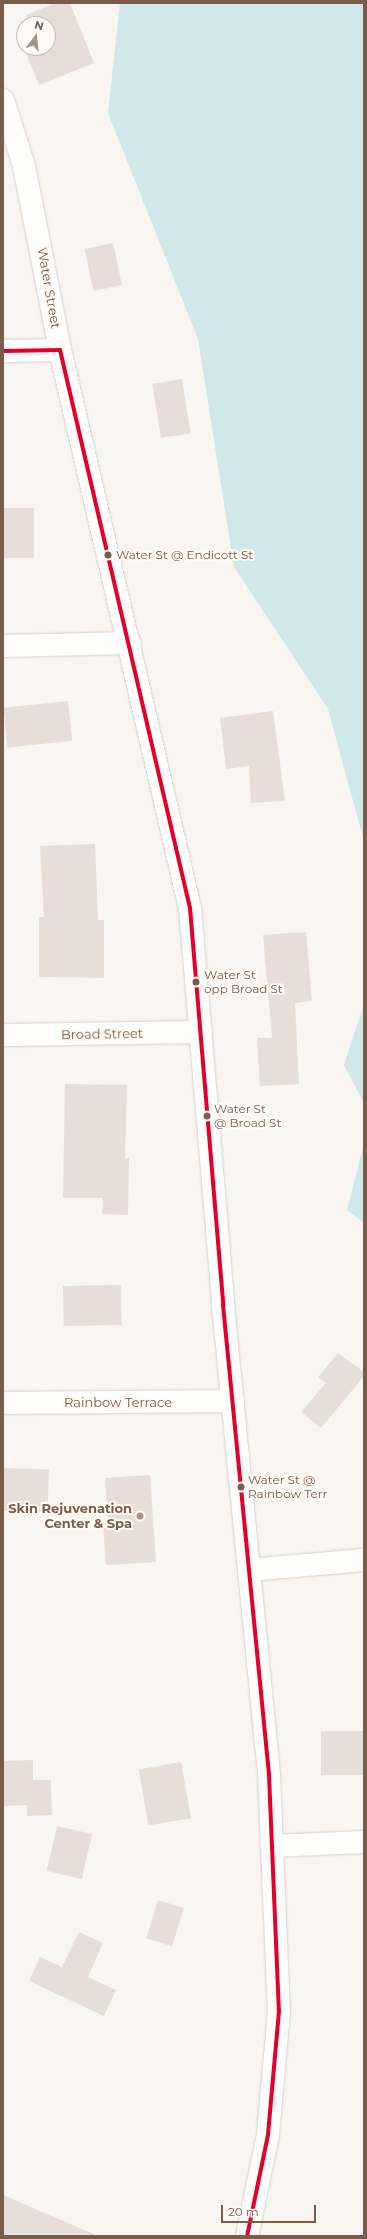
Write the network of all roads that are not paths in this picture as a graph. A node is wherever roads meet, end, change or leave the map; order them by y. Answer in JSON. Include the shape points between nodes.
{"nodes":[{"id":1,"x":3,"y":100,"type":"edge"},
{"id":2,"x":60,"y":350,"type":"junction"},
{"id":3,"x":3,"y":351,"type":"edge"},
{"id":4,"x":130,"y":643,"type":"junction"},
{"id":5,"x":3,"y":646,"type":"edge"},
{"id":6,"x":200,"y":1032,"type":"junction"},
{"id":7,"x":3,"y":1035,"type":"edge"},
{"id":8,"x":233,"y":1401,"type":"junction"},
{"id":9,"x":3,"y":1403,"type":"edge"},
{"id":10,"x":364,"y":1560,"type":"edge"},
{"id":11,"x":249,"y":1570,"type":"junction"},
{"id":12,"x":364,"y":1842,"type":"edge"},
{"id":13,"x":272,"y":1846,"type":"junction"},
{"id":14,"x":247,"y":2236,"type":"edge"}],
"edges":[{"from":1,"to":2,"type":"main road","name":"Water Street","via":[[24,166]]},
{"from":2,"to":3,"type":"main road"},
{"from":2,"to":4,"type":"main road","name":"Water Street"},
{"from":4,"to":5,"type":"main road"},
{"from":4,"to":6,"type":"main road","name":"Water Street","via":[[190,908]]},
{"from":6,"to":7,"type":"main road","name":"Broad Street"},
{"from":6,"to":8,"type":"main road","name":"Water Street"},
{"from":8,"to":9,"type":"main road","name":"Rainbow Terrace"},
{"from":8,"to":11,"type":"main road","name":"Water Street"},
{"from":10,"to":11,"type":"main road"},
{"from":11,"to":13,"type":"main road","name":"Water Street","via":[[269,1775]]},
{"from":12,"to":13,"type":"main road"},
{"from":13,"to":14,"type":"main road","name":"Water Street","via":[[279,2011],[268,2135]]}]}
